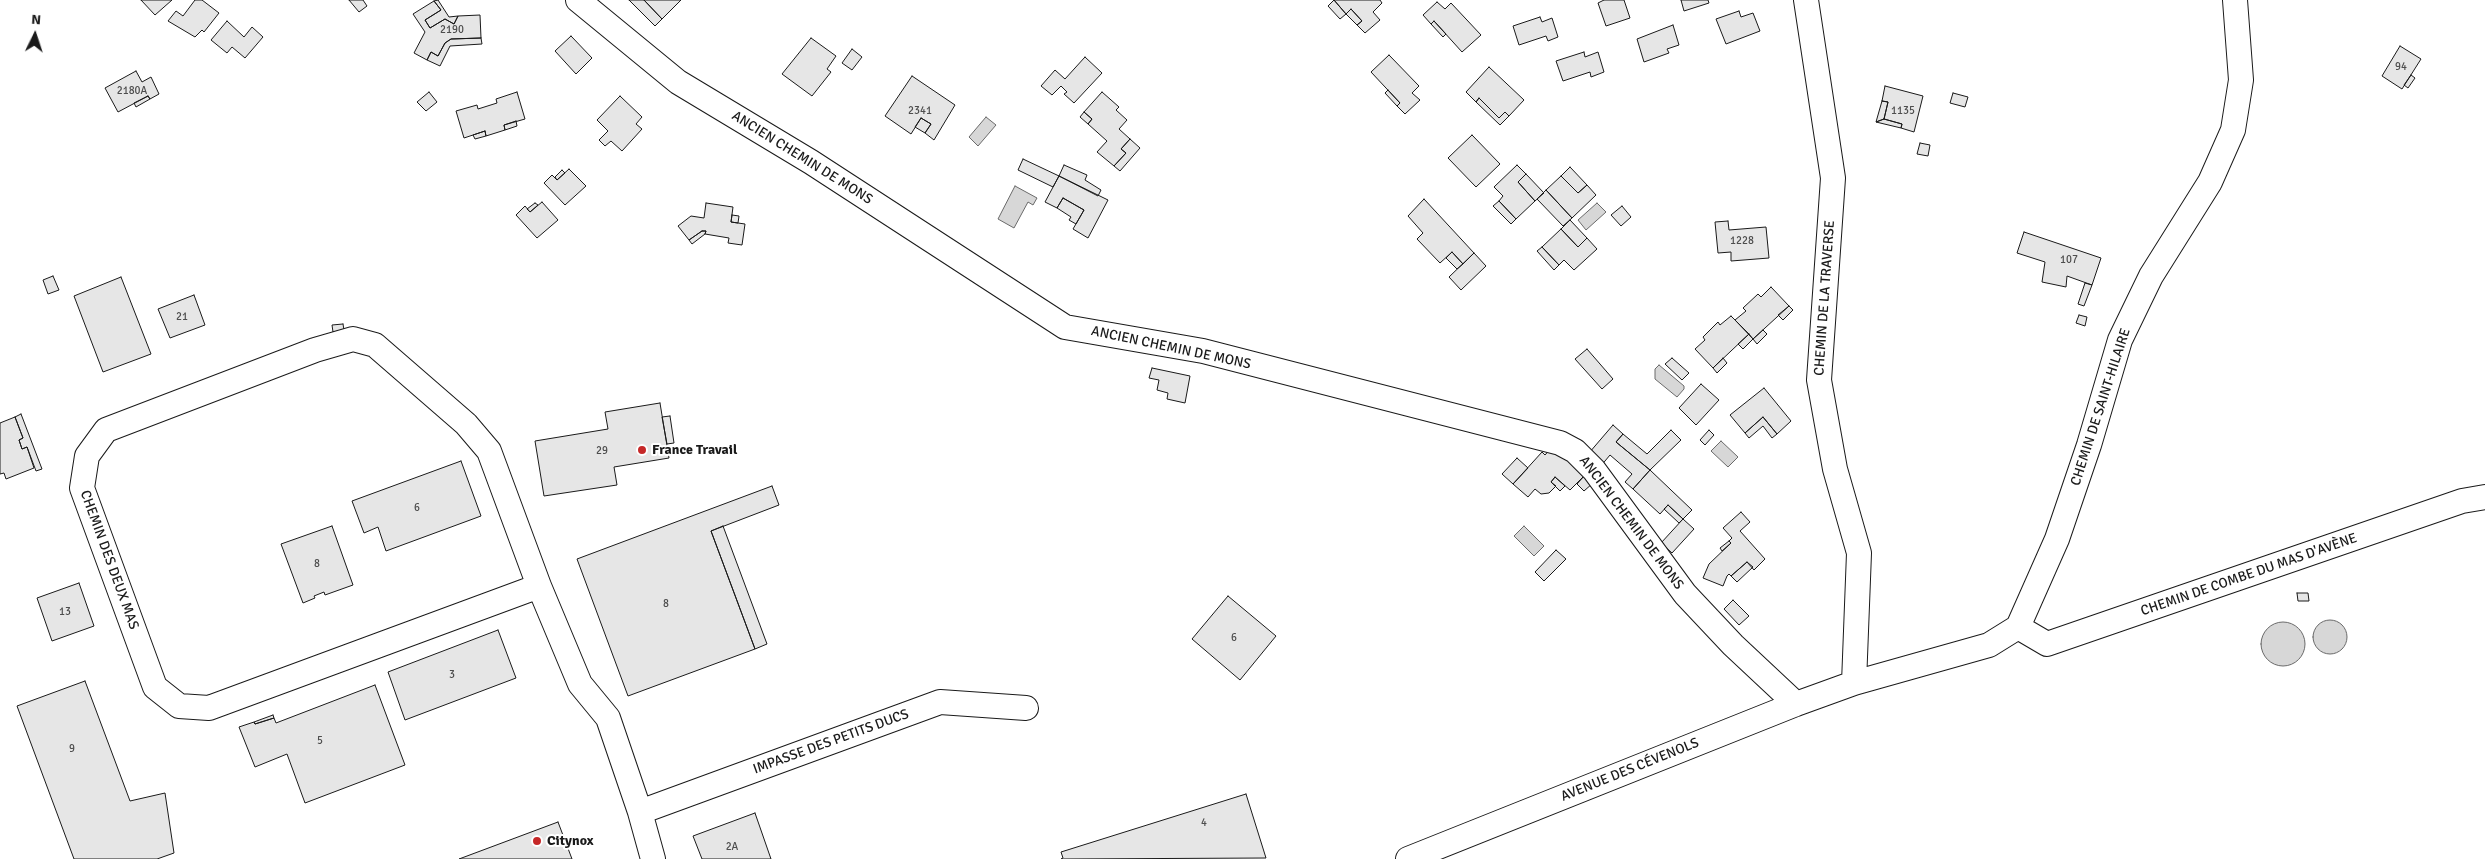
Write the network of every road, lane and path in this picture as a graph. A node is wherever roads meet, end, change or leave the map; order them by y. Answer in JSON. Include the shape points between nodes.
{"nodes":[{"id":1,"x":578,"y":0,"type":"edge"},
{"id":2,"x":1806,"y":0,"type":"edge"},
{"id":3,"x":2235,"y":0,"type":"edge"},
{"id":4,"x":2485,"y":497,"type":"edge"},
{"id":5,"x":539,"y":586,"type":"junction"},
{"id":6,"x":2018,"y":627,"type":"junction"},
{"id":7,"x":1854,"y":684,"type":"junction"},
{"id":8,"x":1796,"y":704,"type":"junction"},
{"id":9,"x":1026,"y":708,"type":"dead end"},
{"id":10,"x":640,"y":812,"type":"junction"},
{"id":11,"x":653,"y":859,"type":"edge"},
{"id":12,"x":1408,"y":859,"type":"edge"}],
"edges":[{"from":1,"to":8,"type":"street","name":"ANCIEN CHEMIN DE MONS","via":[[678,82],[811,162],[1065,327],[1203,351],[1560,443],[1575,451],[1594,470],[1685,594]]},
{"from":2,"to":7,"type":"street","name":"CHEMIN DE LA TRAVERSE","via":[[1833,178],[1819,380],[1835,468],[1859,553]]},
{"from":3,"to":6,"type":"street","name":"CHEMIN DE SAINT-HILAIRE","via":[[2241,80],[2233,130],[2210,182],[2151,276],[2120,340],[2057,539]]},
{"from":4,"to":6,"type":"street","name":"CHEMIN DE COMBE DU MAS D'AVÈNE","via":[[2462,501],[2047,644]]},
{"from":5,"to":5,"type":"street","name":"CHEMIN DES DEUX MAS","via":[[490,451],[466,424],[375,345],[352,339],[315,350],[106,430],[87,456],[82,488],[155,687],[179,706],[209,708]]},
{"from":5,"to":10,"type":"street","name":"CHEMIN DES DEUX MAS","via":[[580,684],[608,718]]},
{"from":6,"to":7,"type":"street","via":[[1989,645]]},
{"from":7,"to":8,"type":"street","name":"AVENUE DES CÉVENOLS"},
{"from":8,"to":12,"type":"street","name":"AVENUE DES CÉVENOLS"},
{"from":9,"to":10,"type":"street","name":"IMPASSE DES PETITS DUCS","via":[[940,702]]},
{"from":10,"to":11,"type":"street","name":"CHEMIN DES DEUX MAS"}]}
